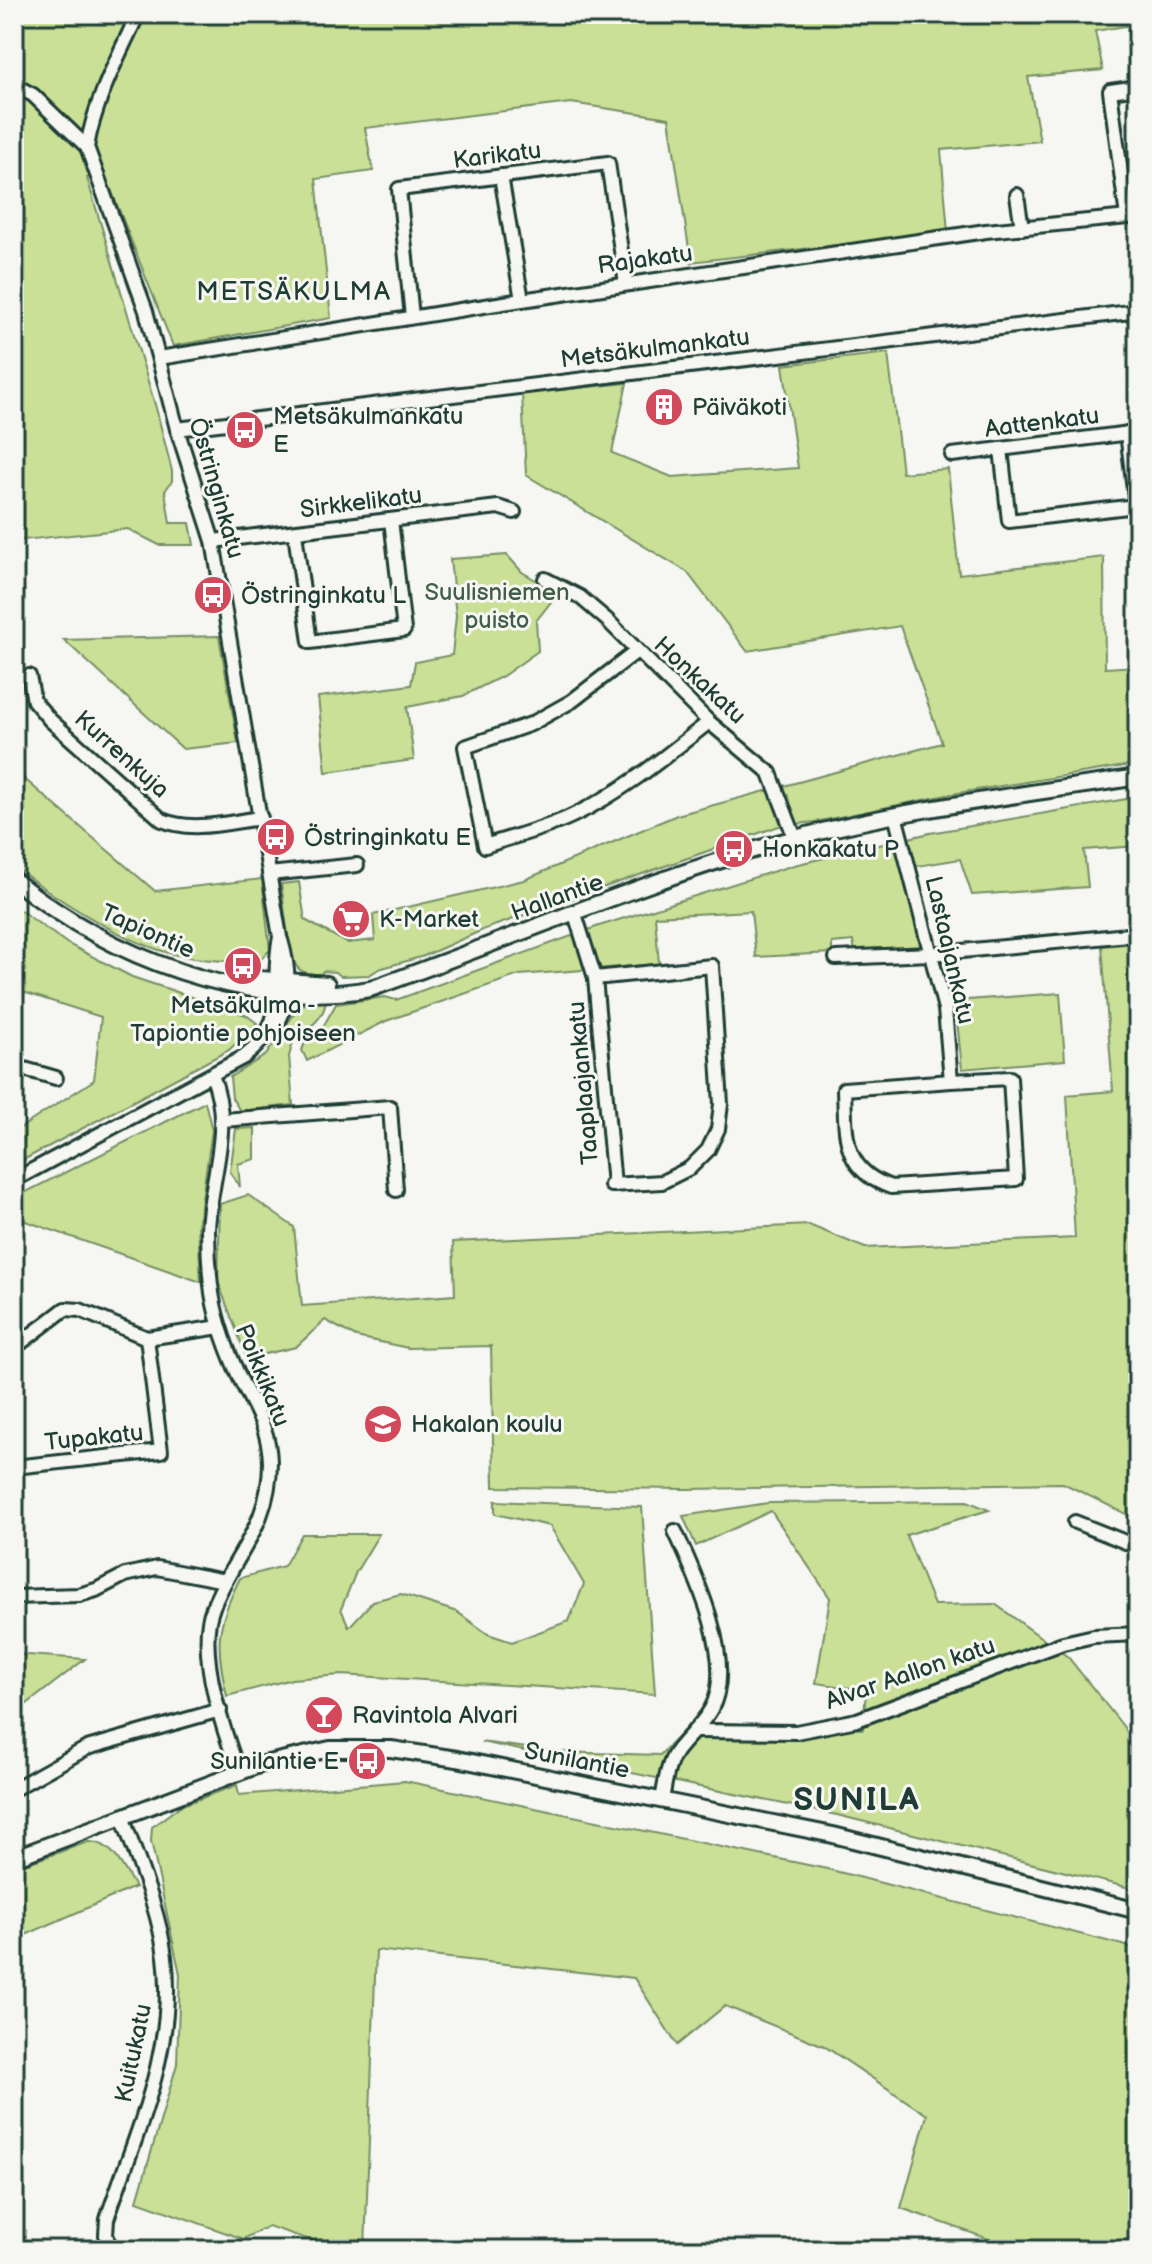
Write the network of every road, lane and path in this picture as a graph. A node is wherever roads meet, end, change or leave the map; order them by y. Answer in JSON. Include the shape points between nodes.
{"nodes":[{"id":1,"x":138,"y":14,"type":"edge"},
{"id":2,"x":14,"y":85,"type":"edge"},
{"id":3,"x":1138,"y":87,"type":"edge"},
{"id":4,"x":87,"y":147,"type":"junction"},
{"id":5,"x":501,"y":176,"type":"junction"},
{"id":6,"x":1017,"y":195,"type":"dead end"},
{"id":7,"x":1132,"y":216,"type":"edge"},
{"id":8,"x":1022,"y":228,"type":"junction"},
{"id":9,"x":626,"y":284,"type":"junction"},
{"id":10,"x":522,"y":300,"type":"junction"},
{"id":11,"x":1138,"y":311,"type":"edge"},
{"id":12,"x":412,"y":317,"type":"junction"},
{"id":13,"x":159,"y":358,"type":"junction"},
{"id":14,"x":177,"y":429,"type":"junction"},
{"id":15,"x":1133,"y":432,"type":"edge"},
{"id":16,"x":1001,"y":449,"type":"junction"},
{"id":17,"x":952,"y":455,"type":"dead end"},
{"id":18,"x":514,"y":512,"type":"dead end"},
{"id":19,"x":391,"y":520,"type":"junction"},
{"id":20,"x":295,"y":533,"type":"junction"},
{"id":21,"x":213,"y":541,"type":"junction"},
{"id":22,"x":545,"y":579,"type":"dead end"},
{"id":23,"x":637,"y":651,"type":"junction"},
{"id":24,"x":29,"y":676,"type":"dead end"},
{"id":25,"x":709,"y":722,"type":"junction"},
{"id":26,"x":1138,"y":777,"type":"edge"},
{"id":27,"x":895,"y":815,"type":"junction"},
{"id":28,"x":261,"y":818,"type":"junction"},
{"id":29,"x":795,"y":838,"type":"junction"},
{"id":30,"x":357,"y":865,"type":"dead end"},
{"id":31,"x":269,"y":874,"type":"junction"},
{"id":32,"x":14,"y":880,"type":"edge"},
{"id":33,"x":575,"y":914,"type":"junction"},
{"id":34,"x":1138,"y":934,"type":"edge"},
{"id":35,"x":931,"y":954,"type":"junction"},
{"id":36,"x":836,"y":958,"type":"dead end"},
{"id":37,"x":595,"y":978,"type":"junction"},
{"id":38,"x":282,"y":987,"type":"junction"},
{"id":39,"x":14,"y":1066,"type":"edge"},
{"id":40,"x":212,"y":1075,"type":"junction"},
{"id":41,"x":56,"y":1078,"type":"dead end"},
{"id":42,"x":951,"y":1081,"type":"junction"},
{"id":43,"x":223,"y":1120,"type":"junction"},
{"id":44,"x":14,"y":1180,"type":"edge"},
{"id":45,"x":396,"y":1190,"type":"dead end"},
{"id":46,"x":220,"y":1327,"type":"junction"},
{"id":47,"x":147,"y":1338,"type":"junction"},
{"id":48,"x":14,"y":1348,"type":"edge"},
{"id":49,"x":14,"y":1467,"type":"edge"},
{"id":50,"x":1075,"y":1522,"type":"dead end"},
{"id":51,"x":675,"y":1531,"type":"dead end"},
{"id":52,"x":1138,"y":1547,"type":"edge"},
{"id":53,"x":225,"y":1581,"type":"junction"},
{"id":54,"x":14,"y":1597,"type":"edge"},
{"id":55,"x":1138,"y":1634,"type":"edge"},
{"id":56,"x":220,"y":1710,"type":"junction"},
{"id":57,"x":694,"y":1731,"type":"junction"},
{"id":58,"x":239,"y":1772,"type":"junction"},
{"id":59,"x":14,"y":1789,"type":"edge"},
{"id":60,"x":662,"y":1800,"type":"junction"},
{"id":61,"x":122,"y":1816,"type":"junction"},
{"id":62,"x":14,"y":1858,"type":"edge"},
{"id":63,"x":1138,"y":1911,"type":"edge"},
{"id":64,"x":111,"y":2250,"type":"edge"}],
"edges":[{"from":1,"to":4,"type":"street","via":[[104,88]]},
{"from":2,"to":4,"type":"street","via":[[33,95]]},
{"from":3,"to":7,"type":"street","via":[[1110,91]]},
{"from":4,"to":13,"type":"street","name":"Östringinkatu"},
{"from":5,"to":9,"type":"street","name":"Karikatu","via":[[608,163]]},
{"from":5,"to":10,"type":"street"},
{"from":5,"to":12,"type":"street","name":"Karikatu","via":[[399,189]]},
{"from":6,"to":8,"type":"street"},
{"from":7,"to":8,"type":"street","name":"Rajakatu"},
{"from":8,"to":9,"type":"street","name":"Rajakatu"},
{"from":9,"to":10,"type":"street","name":"Rajakatu"},
{"from":10,"to":12,"type":"street","name":"Rajakatu"},
{"from":11,"to":14,"type":"street","name":"Metsäkulmankatu"},
{"from":12,"to":13,"type":"street","name":"Rajakatu"},
{"from":13,"to":14,"type":"street","name":"Östringinkatu"},
{"from":14,"to":21,"type":"street","name":"Östringinkatu"},
{"from":15,"to":16,"type":"street","name":"Aattenkatu"},
{"from":15,"to":16,"type":"street","via":[[1136,506],[1122,508],[1009,521]]},
{"from":16,"to":17,"type":"street","name":"Aattenkatu"},
{"from":18,"to":19,"type":"street","name":"Sirkkelikatu","via":[[498,507]]},
{"from":19,"to":20,"type":"street","name":"Sirkkelikatu"},
{"from":19,"to":20,"type":"street","via":[[404,630],[310,642]]},
{"from":20,"to":21,"type":"street","name":"Sirkkelikatu"},
{"from":21,"to":28,"type":"street","name":"Östringinkatu"},
{"from":22,"to":23,"type":"street","name":"Honkakatu","via":[[580,597]]},
{"from":23,"to":25,"type":"street","name":"Honkakatu"},
{"from":23,"to":25,"type":"street","via":[[572,701],[531,724],[465,747],[485,846],[570,817],[608,797]]},
{"from":24,"to":28,"type":"street","name":"Kurrenkuja","via":[[34,701],[50,720],[162,820],[178,827]]},
{"from":25,"to":29,"type":"street","name":"Honkakatu","via":[[770,773]]},
{"from":26,"to":27,"type":"street","name":"Hallantie"},
{"from":27,"to":29,"type":"street","name":"Hallantie"},
{"from":27,"to":35,"type":"street","name":"Lastaajankatu"},
{"from":28,"to":31,"type":"street","name":"Östringinkatu"},
{"from":29,"to":33,"type":"street","name":"Hallantie"},
{"from":30,"to":31,"type":"street"},
{"from":31,"to":38,"type":"street","name":"Östringinkatu"},
{"from":32,"to":38,"type":"street","name":"Tapiontie","via":[[81,926],[161,963]]},
{"from":33,"to":37,"type":"street","name":"Taaplaajankatu"},
{"from":33,"to":38,"type":"street","name":"Hallantie","via":[[399,978]]},
{"from":34,"to":35,"type":"street"},
{"from":35,"to":36,"type":"street"},
{"from":35,"to":42,"type":"street","name":"Lastaajankatu","via":[[945,1009]]},
{"from":37,"to":37,"type":"street","name":"Taaplaajankatu","via":[[612,1185],[662,1182],[690,1168],[708,1150],[718,1129],[712,966]]},
{"from":38,"to":40,"type":"street","via":[[262,1044]]},
{"from":39,"to":41,"type":"street"},
{"from":40,"to":43,"type":"street","name":"Poikkikatu"},
{"from":40,"to":44,"type":"street"},
{"from":42,"to":42,"type":"street","via":[[844,1089],[846,1140],[855,1162],[872,1181],[891,1187],[1016,1179],[1010,1078]]},
{"from":43,"to":45,"type":"street","via":[[390,1107]]},
{"from":43,"to":46,"type":"street","name":"Poikkikatu","via":[[208,1229],[211,1287]]},
{"from":46,"to":47,"type":"street"},
{"from":46,"to":53,"type":"street","name":"Poikkikatu","via":[[263,1422],[270,1461],[260,1522]]},
{"from":47,"to":48,"type":"street","via":[[80,1310],[65,1309]]},
{"from":47,"to":49,"type":"street","name":"Tupakatu","via":[[161,1451]]},
{"from":50,"to":52,"type":"street"},
{"from":51,"to":57,"type":"street","via":[[703,1592],[720,1682],[710,1712]]},
{"from":53,"to":54,"type":"street","via":[[157,1568],[79,1595]]},
{"from":53,"to":56,"type":"street","name":"Poikkikatu","via":[[207,1632]]},
{"from":55,"to":57,"type":"street","name":"Alvar Aallon katu","via":[[1063,1643],[857,1720],[796,1732]]},
{"from":56,"to":58,"type":"street","name":"Poikkikatu"},
{"from":56,"to":59,"type":"street","via":[[87,1748]]},
{"from":57,"to":60,"type":"street","via":[[674,1755]]},
{"from":58,"to":60,"type":"street","name":"Sunilantie","via":[[330,1749],[391,1749]]},
{"from":58,"to":61,"type":"street","name":"Sunilantie"},
{"from":60,"to":63,"type":"street","name":"Sunilantie","via":[[833,1835]]},
{"from":61,"to":62,"type":"street","name":"Sunilantie"},
{"from":61,"to":64,"type":"street","name":"Kuitukatu","via":[[153,1904],[168,1992],[154,2080],[107,2219]]}]}
